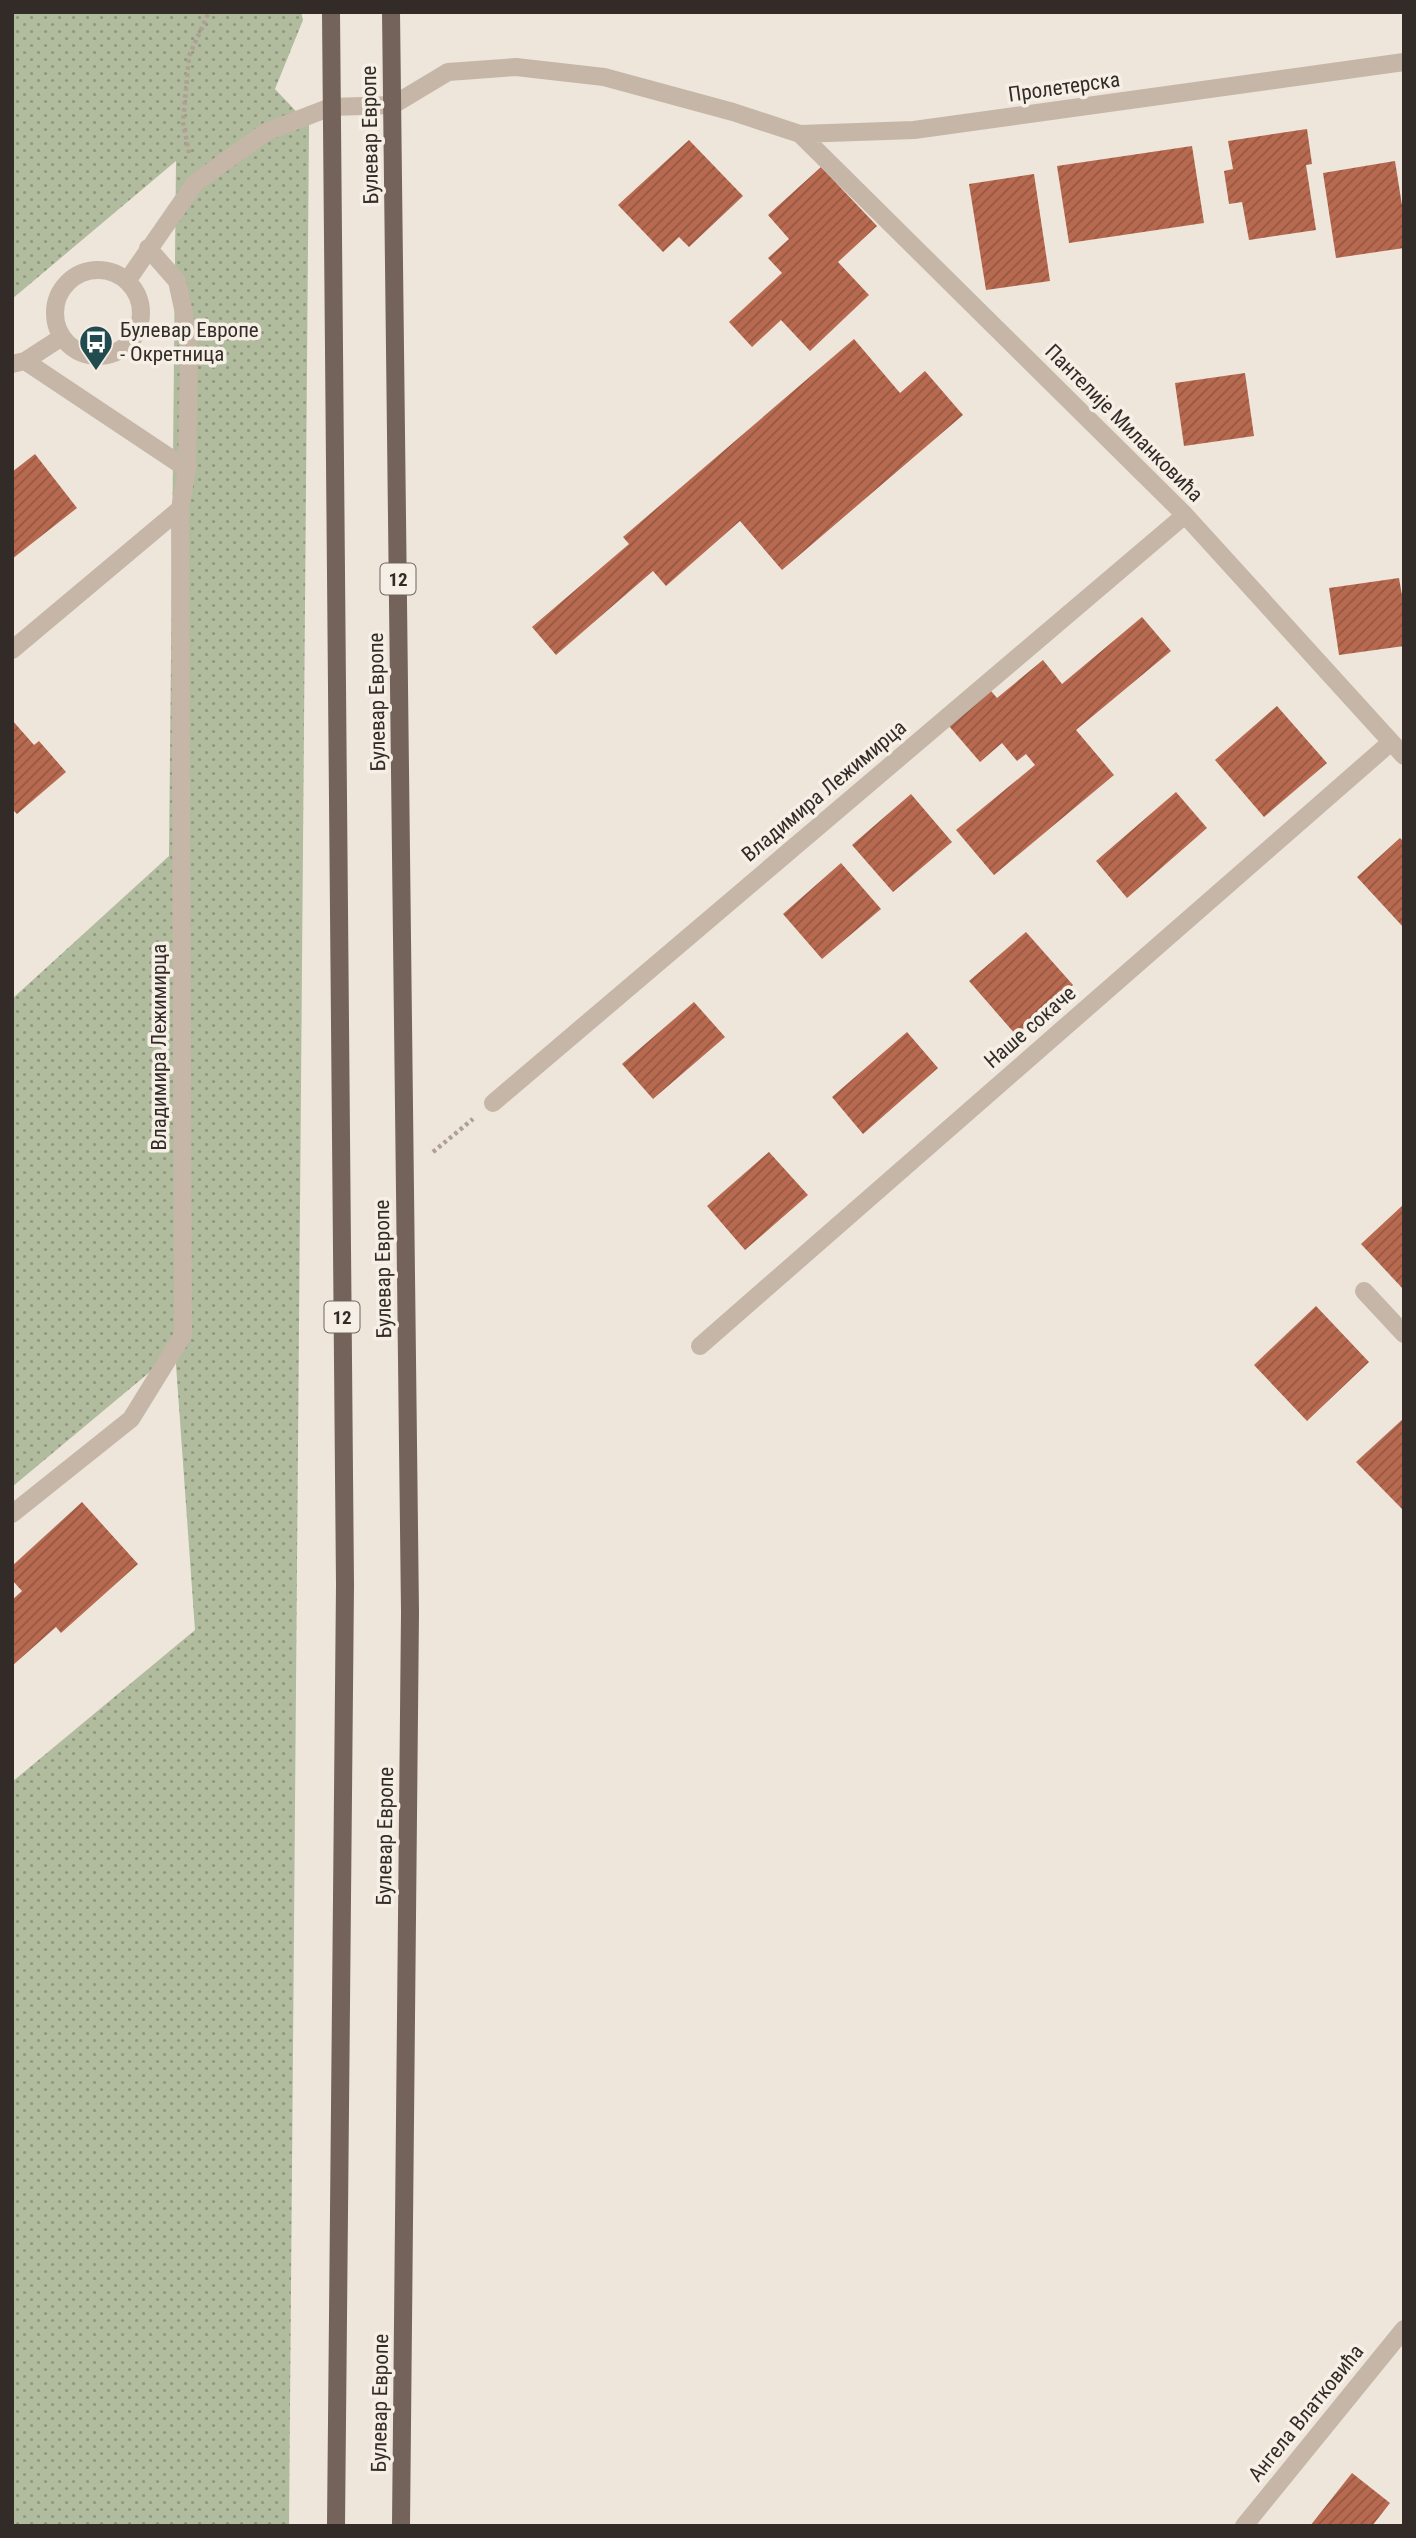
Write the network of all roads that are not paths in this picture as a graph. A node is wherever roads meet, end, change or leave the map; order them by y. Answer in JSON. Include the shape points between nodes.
{"nodes":[{"id":1,"x":331,"y":12,"type":"edge"},
{"id":2,"x":391,"y":12,"type":"edge"},
{"id":3,"x":1404,"y":62,"type":"edge"},
{"id":4,"x":393,"y":105,"type":"junction"},
{"id":5,"x":331,"y":107,"type":"junction"},
{"id":6,"x":800,"y":134,"type":"junction"},
{"id":7,"x":148,"y":248,"type":"junction"},
{"id":8,"x":127,"y":281,"type":"junction"},
{"id":9,"x":62,"y":337,"type":"junction"},
{"id":10,"x":19,"y":362,"type":"edge"},
{"id":11,"x":187,"y":469,"type":"junction"},
{"id":12,"x":180,"y":509,"type":"junction"},
{"id":13,"x":1185,"y":515,"type":"junction"},
{"id":14,"x":12,"y":650,"type":"edge"},
{"id":15,"x":1390,"y":743,"type":"junction"},
{"id":16,"x":1404,"y":756,"type":"edge"},
{"id":17,"x":493,"y":1103,"type":"road end"},
{"id":18,"x":1364,"y":1291,"type":"dead end"},
{"id":19,"x":1404,"y":1334,"type":"edge"},
{"id":20,"x":700,"y":1346,"type":"dead end"},
{"id":21,"x":12,"y":1514,"type":"edge"},
{"id":22,"x":1404,"y":2329,"type":"edge"},
{"id":23,"x":336,"y":2526,"type":"edge"},
{"id":24,"x":401,"y":2526,"type":"edge"},
{"id":25,"x":1244,"y":2526,"type":"edge"}],
"edges":[{"from":1,"to":5,"type":"main road","name":"Булевар Европе","number":"12"},
{"from":2,"to":4,"type":"main road","name":"Булевар Европе","number":"12"},
{"from":3,"to":6,"type":"street","name":"Пролетерска","via":[[914,130]]},
{"from":4,"to":5,"type":"street"},
{"from":4,"to":6,"type":"street","name":"Пролетерска","via":[[448,72],[516,67],[604,77]]},
{"from":4,"to":24,"type":"main road","name":"Булевар Европе","number":"12","via":[[410,1612]]},
{"from":5,"to":7,"type":"street","via":[[265,132],[195,183]]},
{"from":5,"to":23,"type":"main road","name":"Булевар Европе","number":"12","via":[[345,1571]]},
{"from":6,"to":13,"type":"street","name":"Пантелије Миланковића"},
{"from":7,"to":8,"type":"street"},
{"from":7,"to":11,"type":"street","via":[[177,281],[184,313],[189,353]]},
{"from":8,"to":9,"type":"street","via":[[105,271],[81,274],[70,281],[57,301],[55,314]]},
{"from":8,"to":9,"type":"street","via":[[136,292],[141,317],[138,330],[121,350],[96,356],[83,353]]},
{"from":9,"to":10,"type":"street"},
{"from":10,"to":11,"type":"street"},
{"from":11,"to":12,"type":"street"},
{"from":12,"to":14,"type":"street"},
{"from":12,"to":21,"type":"street","name":"Владимира Лежимирца","via":[[183,1335],[131,1419]]},
{"from":13,"to":15,"type":"street","name":"Пантелије Миланковића"},
{"from":13,"to":17,"type":"street","name":"Владимира Лежимирца"},
{"from":15,"to":16,"type":"street","name":"Пантелије Миланковића"},
{"from":15,"to":20,"type":"street","name":"Наше сокаче"},
{"from":18,"to":19,"type":"street"},
{"from":22,"to":25,"type":"street","name":"Ангела Влатковића"}]}
